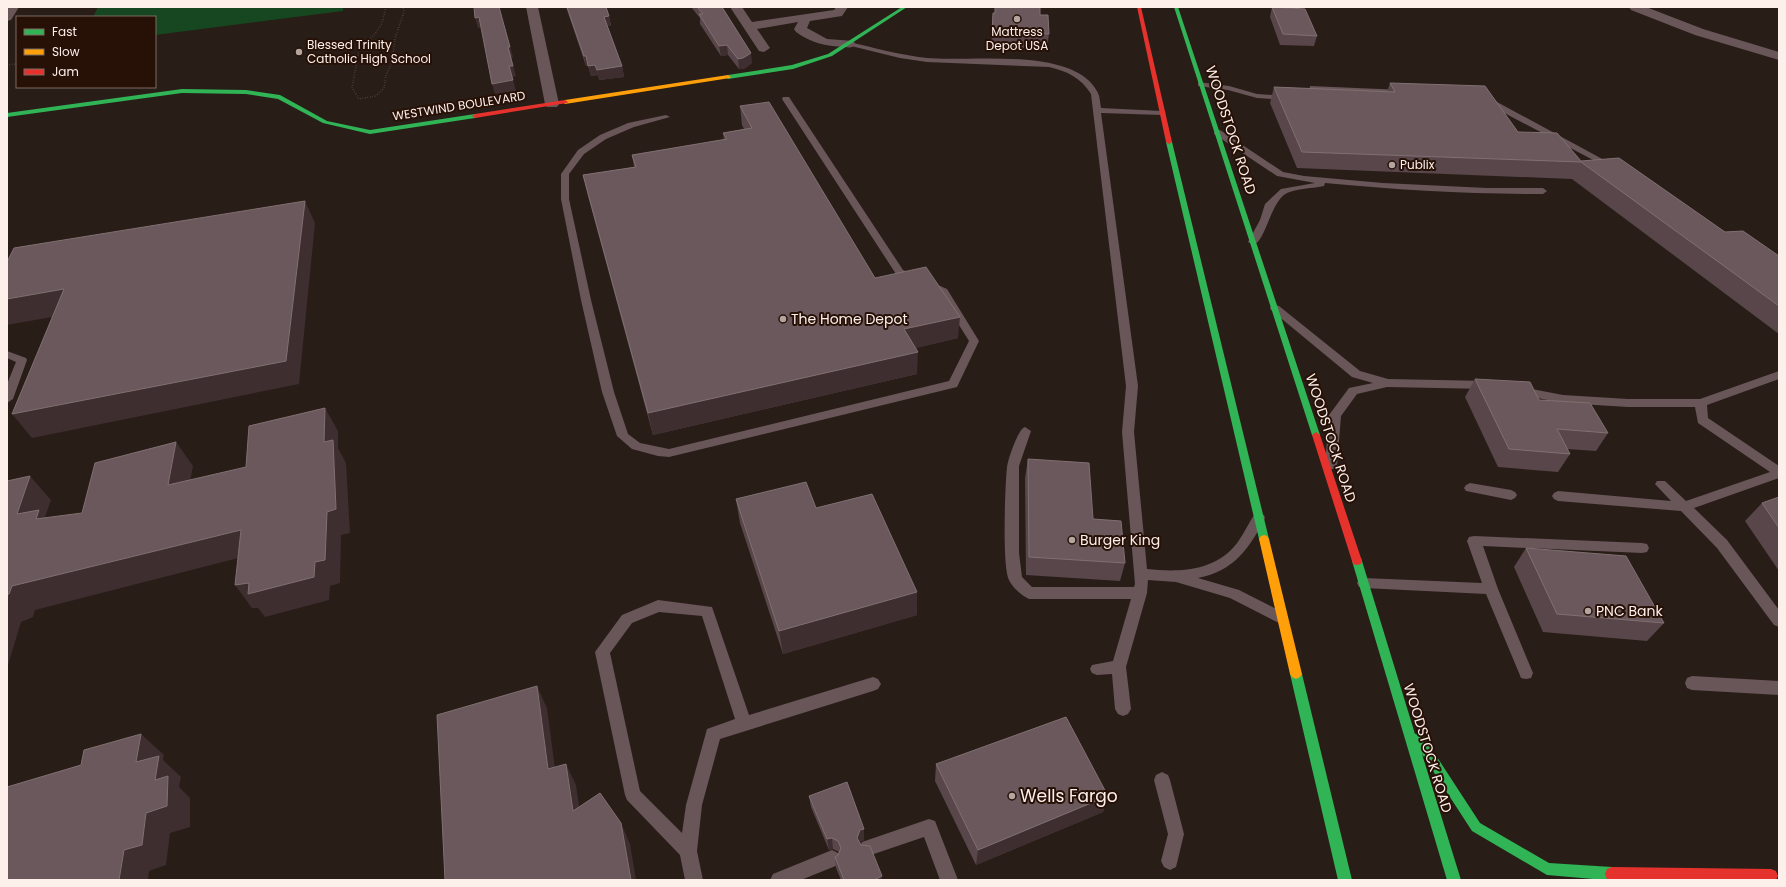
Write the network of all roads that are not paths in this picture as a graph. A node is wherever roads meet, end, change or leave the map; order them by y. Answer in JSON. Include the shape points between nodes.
{"nodes":[{"id":1,"x":13,"y":7,"type":"edge"},
{"id":2,"x":532,"y":7,"type":"edge"},
{"id":3,"x":736,"y":7,"type":"edge"},
{"id":4,"x":842,"y":7,"type":"edge"},
{"id":5,"x":905,"y":7,"type":"edge"},
{"id":6,"x":1139,"y":7,"type":"edge"},
{"id":7,"x":1176,"y":7,"type":"edge"},
{"id":8,"x":1635,"y":7,"type":"edge"},
{"id":9,"x":7,"y":17,"type":"edge"},
{"id":10,"x":803,"y":20,"type":"junction"},
{"id":11,"x":749,"y":26,"type":"junction"},
{"id":12,"x":829,"y":30,"type":"junction"},
{"id":13,"x":815,"y":37,"type":"junction"},
{"id":14,"x":846,"y":43,"type":"junction"},
{"id":15,"x":764,"y":48,"type":"dead end"},
{"id":16,"x":1779,"y":56,"type":"edge"},
{"id":17,"x":1201,"y":84,"type":"junction"},
{"id":18,"x":1415,"y":93,"type":"edge"},
{"id":19,"x":1478,"y":96,"type":"edge"},
{"id":20,"x":786,"y":99,"type":"dead end"},
{"id":21,"x":552,"y":104,"type":"junction"},
{"id":22,"x":1097,"y":110,"type":"junction"},
{"id":23,"x":1162,"y":114,"type":"junction"},
{"id":24,"x":7,"y":115,"type":"edge"},
{"id":25,"x":666,"y":117,"type":"dead end"},
{"id":26,"x":1217,"y":132,"type":"junction"},
{"id":27,"x":1623,"y":173,"type":"edge"},
{"id":28,"x":1334,"y":182,"type":"junction"},
{"id":29,"x":1543,"y":191,"type":"dead end"},
{"id":30,"x":1253,"y":242,"type":"junction"},
{"id":31,"x":1274,"y":307,"type":"junction"},
{"id":32,"x":7,"y":354,"type":"edge"},
{"id":33,"x":1779,"y":375,"type":"edge"},
{"id":34,"x":1387,"y":383,"type":"junction"},
{"id":35,"x":7,"y":399,"type":"edge"},
{"id":36,"x":1701,"y":403,"type":"junction"},
{"id":37,"x":1025,"y":432,"type":"dead end"},
{"id":38,"x":1779,"y":473,"type":"edge"},
{"id":39,"x":1330,"y":479,"type":"junction"},
{"id":40,"x":1661,"y":484,"type":"dead end"},
{"id":41,"x":1470,"y":488,"type":"dead end"},
{"id":42,"x":1511,"y":495,"type":"dead end"},
{"id":43,"x":1558,"y":496,"type":"dead end"},
{"id":44,"x":1684,"y":507,"type":"junction"},
{"id":45,"x":1259,"y":517,"type":"junction"},
{"id":46,"x":1642,"y":548,"type":"dead end"},
{"id":47,"x":1141,"y":574,"type":"junction"},
{"id":48,"x":1176,"y":577,"type":"junction"},
{"id":49,"x":1364,"y":583,"type":"junction"},
{"id":50,"x":1491,"y":589,"type":"junction"},
{"id":51,"x":1140,"y":593,"type":"junction"},
{"id":52,"x":1283,"y":619,"type":"junction"},
{"id":53,"x":1779,"y":620,"type":"edge"},
{"id":54,"x":1119,"y":667,"type":"junction"},
{"id":55,"x":1097,"y":669,"type":"dead end"},
{"id":56,"x":1526,"y":673,"type":"dead end"},
{"id":57,"x":1692,"y":683,"type":"dead end"},
{"id":58,"x":873,"y":684,"type":"dead end"},
{"id":59,"x":1779,"y":688,"type":"edge"},
{"id":60,"x":1123,"y":709,"type":"dead end"},
{"id":61,"x":1404,"y":718,"type":"junction"},
{"id":62,"x":744,"y":723,"type":"junction"},
{"id":63,"x":1162,"y":780,"type":"dead end"},
{"id":64,"x":868,"y":848,"type":"edge"},
{"id":65,"x":688,"y":851,"type":"junction"},
{"id":66,"x":832,"y":859,"type":"dead end"},
{"id":67,"x":1170,"y":861,"type":"dead end"},
{"id":68,"x":1775,"y":874,"type":"edge"},
{"id":69,"x":694,"y":880,"type":"edge"},
{"id":70,"x":779,"y":880,"type":"edge"},
{"id":71,"x":949,"y":880,"type":"edge"},
{"id":72,"x":1345,"y":880,"type":"edge"},
{"id":73,"x":1454,"y":880,"type":"edge"},
{"id":74,"x":1761,"y":880,"type":"edge"}],
"edges":[{"from":1,"to":9,"type":"street"},
{"from":2,"to":21,"type":"street"},
{"from":3,"to":11,"type":"street"},
{"from":4,"to":10,"type":"street","via":[[838,13]]},
{"from":5,"to":14,"type":"main road","name":"WESTWIND BOULEVARD"},
{"from":6,"to":23,"type":"main road"},
{"from":7,"to":17,"type":"main road","name":"WOODSTOCK ROAD"},
{"from":8,"to":16,"type":"street","via":[[1700,32]]},
{"from":10,"to":11,"type":"street"},
{"from":10,"to":12,"type":"street"},
{"from":10,"to":13,"type":"street","via":[[800,29]]},
{"from":11,"to":15,"type":"street"},
{"from":12,"to":13,"type":"street"},
{"from":12,"to":14,"type":"street","via":[[846,38]]},
{"from":13,"to":14,"type":"street","via":[[830,44]]},
{"from":14,"to":21,"type":"main road","name":"WESTWIND BOULEVARD","via":[[830,55],[793,67]]},
{"from":14,"to":22,"type":"lane","via":[[927,60],[1041,63],[1058,66],[1079,75],[1089,84],[1095,94]]},
{"from":17,"to":18,"type":"lane","via":[[1257,96],[1312,100],[1313,88]]},
{"from":17,"to":26,"type":"main road","name":"WOODSTOCK ROAD"},
{"from":19,"to":27,"type":"lane"},
{"from":20,"to":25,"type":"lane","via":[[899,272],[943,291],[974,341],[953,384],[669,453],[636,446],[623,436],[606,384],[565,199],[565,174],[581,152],[603,137],[631,125]]},
{"from":21,"to":24,"type":"main road","name":"WESTWIND BOULEVARD","via":[[370,132],[325,122],[280,97],[246,92],[182,92]]},
{"from":22,"to":23,"type":"lane"},
{"from":22,"to":47,"type":"lane","via":[[1132,386],[1128,432]]},
{"from":23,"to":45,"type":"main road"},
{"from":26,"to":28,"type":"lane","via":[[1280,174]]},
{"from":26,"to":30,"type":"main road","name":"WOODSTOCK ROAD"},
{"from":28,"to":29,"type":"lane","via":[[1487,191]]},
{"from":28,"to":30,"type":"lane","via":[[1284,191],[1270,204]]},
{"from":30,"to":31,"type":"main road","name":"WOODSTOCK ROAD"},
{"from":31,"to":34,"type":"lane","via":[[1356,374]]},
{"from":31,"to":39,"type":"main road","name":"WOODSTOCK ROAD"},
{"from":32,"to":35,"type":"lane","via":[[22,360]]},
{"from":33,"to":36,"type":"lane"},
{"from":34,"to":36,"type":"lane","via":[[1486,385],[1563,399],[1628,403]]},
{"from":34,"to":39,"type":"lane","via":[[1353,391],[1335,415]]},
{"from":36,"to":38,"type":"lane","via":[[1702,420]]},
{"from":37,"to":51,"type":"lane","via":[[1013,466],[1012,553],[1015,578],[1029,592]]},
{"from":38,"to":44,"type":"lane"},
{"from":39,"to":49,"type":"main road","name":"WOODSTOCK ROAD"},
{"from":40,"to":44,"type":"lane"},
{"from":41,"to":42,"type":"lane"},
{"from":43,"to":44,"type":"lane"},
{"from":44,"to":53,"type":"lane","via":[[1722,544]]},
{"from":45,"to":48,"type":"lane","via":[[1236,554],[1212,570]]},
{"from":45,"to":52,"type":"main road"},
{"from":46,"to":50,"type":"lane","via":[[1474,541]]},
{"from":47,"to":48,"type":"lane"},
{"from":47,"to":51,"type":"lane"},
{"from":48,"to":52,"type":"lane","via":[[1234,594]]},
{"from":49,"to":50,"type":"lane"},
{"from":49,"to":61,"type":"main road","name":"WOODSTOCK ROAD"},
{"from":50,"to":56,"type":"lane"},
{"from":51,"to":54,"type":"lane"},
{"from":52,"to":72,"type":"main road"},
{"from":54,"to":55,"type":"lane"},
{"from":54,"to":60,"type":"lane"},
{"from":57,"to":59,"type":"lane"},
{"from":58,"to":62,"type":"lane"},
{"from":61,"to":68,"type":"main road","via":[[1476,827],[1547,869],[1625,875]]},
{"from":61,"to":73,"type":"main road","name":"WOODSTOCK ROAD"},
{"from":62,"to":65,"type":"lane","via":[[713,734],[694,805]]},
{"from":62,"to":65,"type":"lane","via":[[707,611],[658,606],[628,618],[602,652],[633,796]]},
{"from":63,"to":67,"type":"lane","via":[[1176,834]]},
{"from":64,"to":71,"type":"lane","via":[[929,827]]},
{"from":65,"to":69,"type":"lane"},
{"from":66,"to":70,"type":"lane"},
{"from":68,"to":74,"type":"main road"}]}
